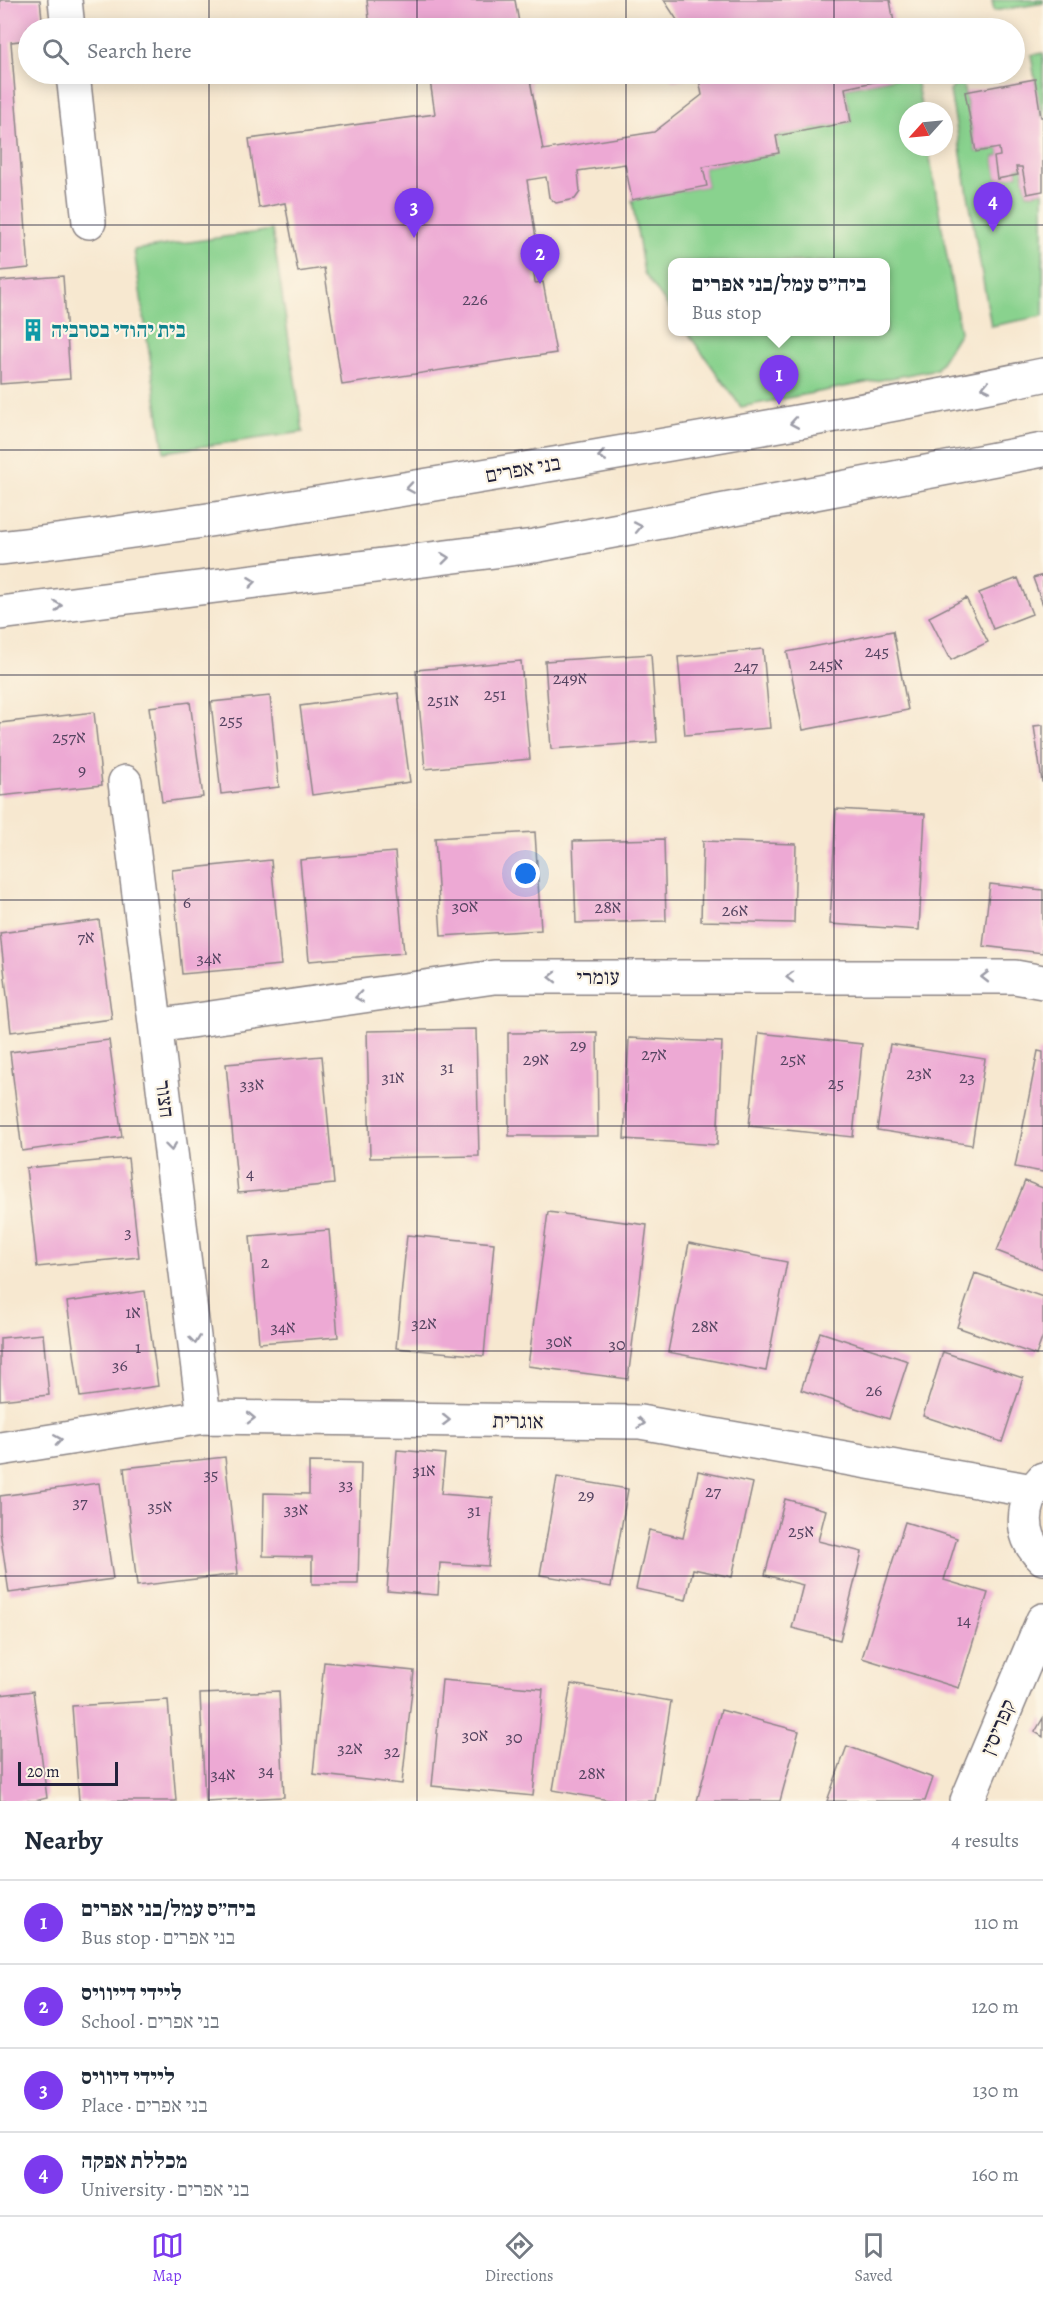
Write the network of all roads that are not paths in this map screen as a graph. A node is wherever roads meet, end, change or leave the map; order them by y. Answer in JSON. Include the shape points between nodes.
{"nodes":[{"id":1,"x":65,"y":0,"type":"edge"},
{"id":2,"x":67,"y":18,"type":"edge"},
{"id":3,"x":74,"y":84,"type":"edge"},
{"id":4,"x":89,"y":222,"type":"dead end"},
{"id":5,"x":1043,"y":375,"type":"edge"},
{"id":6,"x":1043,"y":450,"type":"edge"},
{"id":7,"x":0,"y":548,"type":"edge"},
{"id":8,"x":0,"y":613,"type":"edge"},
{"id":9,"x":125,"y":782,"type":"dead end"},
{"id":10,"x":1043,"y":982,"type":"edge"},
{"id":11,"x":156,"y":1026,"type":"junction"},
{"id":12,"x":204,"y":1417,"type":"junction"},
{"id":13,"x":0,"y":1449,"type":"edge"},
{"id":14,"x":1038,"y":1485,"type":"edge"},
{"id":15,"x":1043,"y":1558,"type":"edge"},
{"id":16,"x":1043,"y":1620,"type":"edge"},
{"id":17,"x":967,"y":1801,"type":"edge"}],
"edges":[{"from":1,"to":2,"type":"street"},
{"from":3,"to":4,"type":"street"},
{"from":5,"to":7,"type":"street","name":"בני אפרים","one_way":true,"via":[[861,412],[427,485]]},
{"from":8,"to":6,"type":"street","one_way":true,"via":[[534,546]]},
{"from":9,"to":11,"type":"street","name":"חצור"},
{"from":10,"to":11,"type":"street","name":"עומרי","one_way":true,"via":[[1015,977],[494,977]]},
{"from":11,"to":12,"type":"street","name":"חצור","one_way":true},
{"from":13,"to":12,"type":"street","name":"אוגרית","one_way":true},
{"from":12,"to":14,"type":"street","name":"אוגרית","one_way":true,"via":[[639,1422]]},
{"from":14,"to":15,"type":"street","via":[[1026,1506],[1025,1522],[1028,1539]]},
{"from":16,"to":17,"type":"street","name":"קפריסין"}]}
